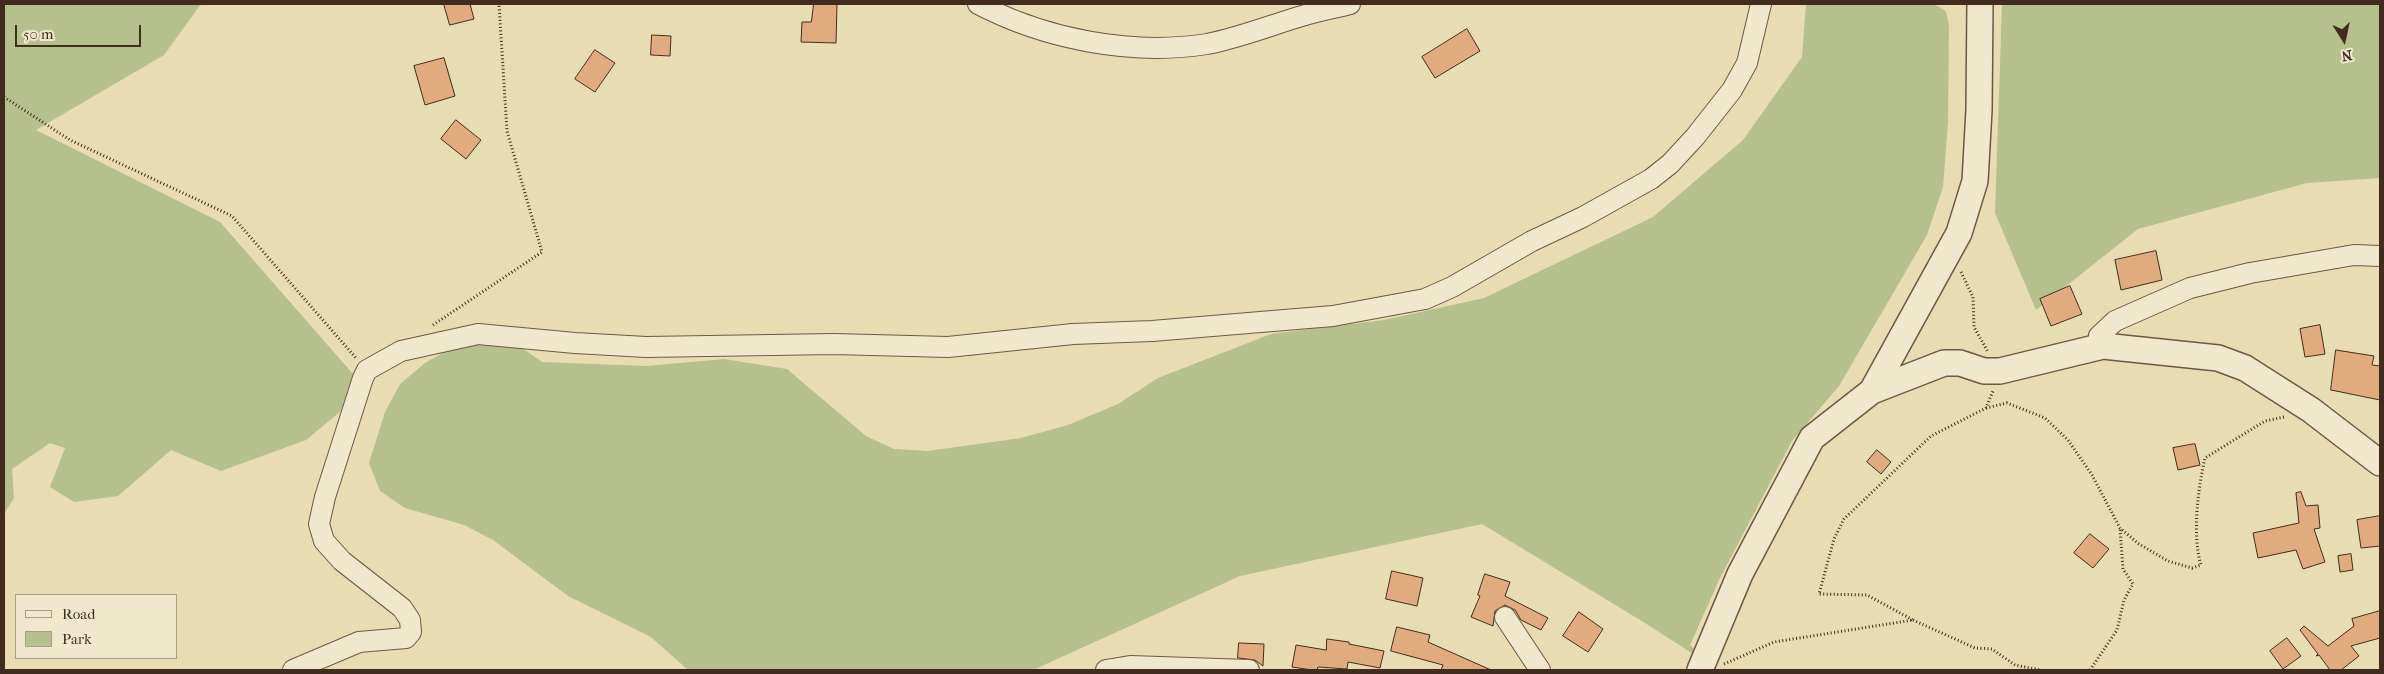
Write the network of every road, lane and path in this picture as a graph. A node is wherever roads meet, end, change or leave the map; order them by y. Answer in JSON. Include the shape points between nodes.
{"nodes":[{"id":1,"x":499,"y":4,"type":"edge"},
{"id":2,"x":978,"y":4,"type":"edge"},
{"id":3,"x":1350,"y":4,"type":"edge"},
{"id":4,"x":1761,"y":4,"type":"edge"},
{"id":5,"x":1980,"y":4,"type":"edge"},
{"id":6,"x":4,"y":97,"type":"edge"},
{"id":7,"x":2380,"y":256,"type":"edge"},
{"id":8,"x":1958,"y":265,"type":"dead end"},
{"id":9,"x":430,"y":327,"type":"dead end"},
{"id":10,"x":2103,"y":346,"type":"junction"},
{"id":11,"x":367,"y":370,"type":"junction"},
{"id":12,"x":2000,"y":371,"type":"junction"},
{"id":13,"x":1872,"y":391,"type":"junction"},
{"id":14,"x":1986,"y":408,"type":"junction"},
{"id":15,"x":2311,"y":410,"type":"junction"},
{"id":16,"x":2380,"y":463,"type":"edge"},
{"id":17,"x":2120,"y":528,"type":"junction"},
{"id":18,"x":1505,"y":617,"type":"dead end"},
{"id":19,"x":1913,"y":620,"type":"junction"},
{"id":20,"x":1709,"y":668,"type":"edge"},
{"id":21,"x":293,"y":670,"type":"edge"},
{"id":22,"x":1106,"y":670,"type":"edge"},
{"id":23,"x":1249,"y":670,"type":"edge"},
{"id":24,"x":1540,"y":670,"type":"edge"},
{"id":25,"x":2041,"y":670,"type":"edge"},
{"id":26,"x":2090,"y":670,"type":"edge"}],
"edges":[{"from":1,"to":9,"type":"path","via":[[506,131],[542,252]]},
{"from":2,"to":3,"type":"street","via":[[999,15],[1056,33],[1115,46],[1159,47],[1207,44]]},
{"from":4,"to":11,"type":"street","via":[[1747,63],[1732,90],[1670,164],[1652,179],[1425,299],[1333,316],[1073,334],[948,347],[834,344],[646,347],[478,334],[401,351]]},
{"from":5,"to":13,"type":"street","via":[[1975,182],[1959,234]]},
{"from":6,"to":11,"type":"path","via":[[70,140],[232,216]]},
{"from":7,"to":10,"type":"street","via":[[2354,256],[2259,271],[2190,288],[2115,321],[2099,336]]},
{"from":8,"to":12,"type":"path","via":[[1973,297],[1974,327]]},
{"from":10,"to":12,"type":"street"},
{"from":10,"to":15,"type":"street","via":[[2218,358],[2245,368]]},
{"from":11,"to":21,"type":"street","via":[[319,524],[324,541],[342,561],[402,608],[410,620],[410,632],[406,638],[359,642]]},
{"from":12,"to":13,"type":"street","via":[[1944,363]]},
{"from":12,"to":14,"type":"path"},
{"from":13,"to":20,"type":"street","via":[[1812,438],[1740,574]]},
{"from":14,"to":17,"type":"path","via":[[2007,403],[2045,418],[2068,440],[2092,475]]},
{"from":14,"to":19,"type":"path","via":[[1931,436],[1844,519],[1834,539],[1819,594],[1867,595]]},
{"from":15,"to":16,"type":"street"},
{"from":15,"to":17,"type":"path","via":[[2265,421],[2205,458],[2197,522],[2196,550],[2201,566],[2192,568],[2168,561]]},
{"from":17,"to":26,"type":"path","via":[[2123,569],[2133,584],[2124,600],[2117,630]]},
{"from":18,"to":24,"type":"street"},
{"from":19,"to":20,"type":"path","via":[[1774,642]]},
{"from":19,"to":25,"type":"path","via":[[1974,648],[1992,649],[2015,665]]},
{"from":22,"to":23,"type":"street","via":[[1130,666]]}]}
